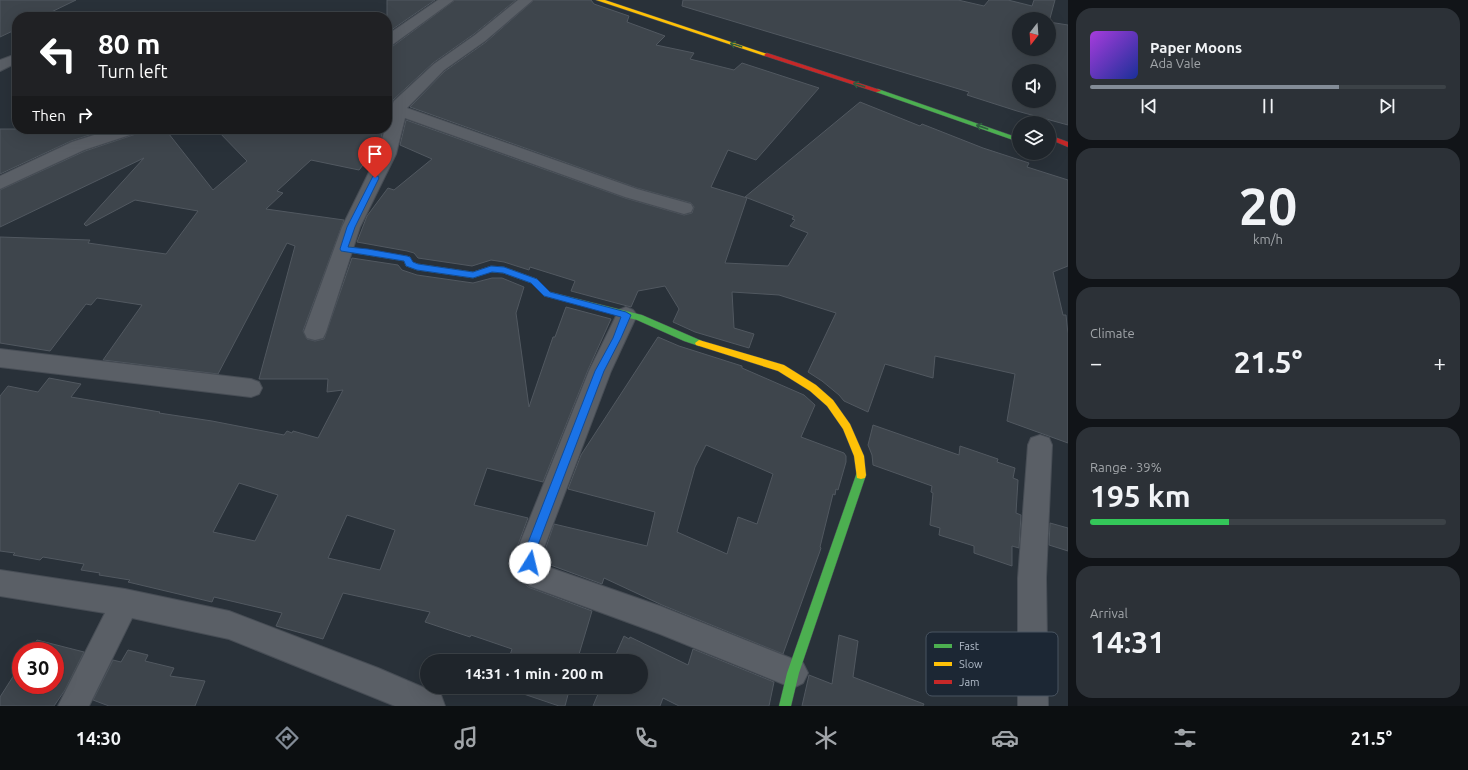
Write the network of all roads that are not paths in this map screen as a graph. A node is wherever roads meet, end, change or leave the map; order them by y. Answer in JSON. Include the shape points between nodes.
{"nodes":[{"id":1,"x":446,"y":0,"type":"edge"},
{"id":2,"x":526,"y":0,"type":"edge"},
{"id":3,"x":599,"y":0,"type":"edge"},
{"id":4,"x":392,"y":38,"type":"edge"},
{"id":5,"x":398,"y":110,"type":"junction"},
{"id":6,"x":115,"y":134,"type":"edge"},
{"id":7,"x":1012,"y":138,"type":"edge"},
{"id":8,"x":1056,"y":140,"type":"edge"},
{"id":9,"x":1068,"y":145,"type":"edge"},
{"id":10,"x":0,"y":183,"type":"edge"},
{"id":11,"x":684,"y":208,"type":"dead end"},
{"id":12,"x":344,"y":249,"type":"junction"},
{"id":13,"x":626,"y":315,"type":"junction"},
{"id":14,"x":315,"y":332,"type":"dead end"},
{"id":15,"x":0,"y":358,"type":"edge"},
{"id":16,"x":252,"y":388,"type":"dead end"},
{"id":17,"x":1040,"y":445,"type":"dead end"},
{"id":18,"x":0,"y":582,"type":"edge"},
{"id":19,"x":125,"y":603,"type":"junction"},
{"id":20,"x":1032,"y":632,"type":"edge"},
{"id":21,"x":793,"y":673,"type":"junction"},
{"id":22,"x":1033,"y":696,"type":"edge"},
{"id":23,"x":73,"y":706,"type":"edge"},
{"id":24,"x":430,"y":706,"type":"edge"},
{"id":25,"x":785,"y":706,"type":"edge"},
{"id":26,"x":1033,"y":706,"type":"edge"}],
"edges":[{"from":1,"to":4,"type":"street"},
{"from":2,"to":5,"type":"street","via":[[480,38],[439,67],[400,104]]},
{"from":7,"to":3,"type":"street","one_way":true,"via":[[909,101]]},
{"from":5,"to":11,"type":"street","via":[[630,193]]},
{"from":5,"to":12,"type":"street","via":[[387,154],[351,227]]},
{"from":6,"to":10,"type":"street","via":[[78,146]]},
{"from":8,"to":9,"type":"street"},
{"from":12,"to":13,"type":"street","via":[[407,259],[409,264],[417,267],[464,274],[473,275],[491,269],[504,270],[534,281],[547,294]]},
{"from":12,"to":14,"type":"street"},
{"from":13,"to":21,"type":"street","via":[[639,317],[687,339],[781,368],[813,388],[830,403],[847,427],[859,456],[861,476]]},
{"from":13,"to":21,"type":"street","via":[[600,371],[529,553],[532,571],[539,577],[660,620]]},
{"from":15,"to":16,"type":"street"},
{"from":17,"to":20,"type":"street","via":[[1032,578]]},
{"from":18,"to":19,"type":"street"},
{"from":19,"to":23,"type":"street"},
{"from":19,"to":24,"type":"street","via":[[230,625]]},
{"from":21,"to":25,"type":"street"},
{"from":22,"to":26,"type":"street"}]}
